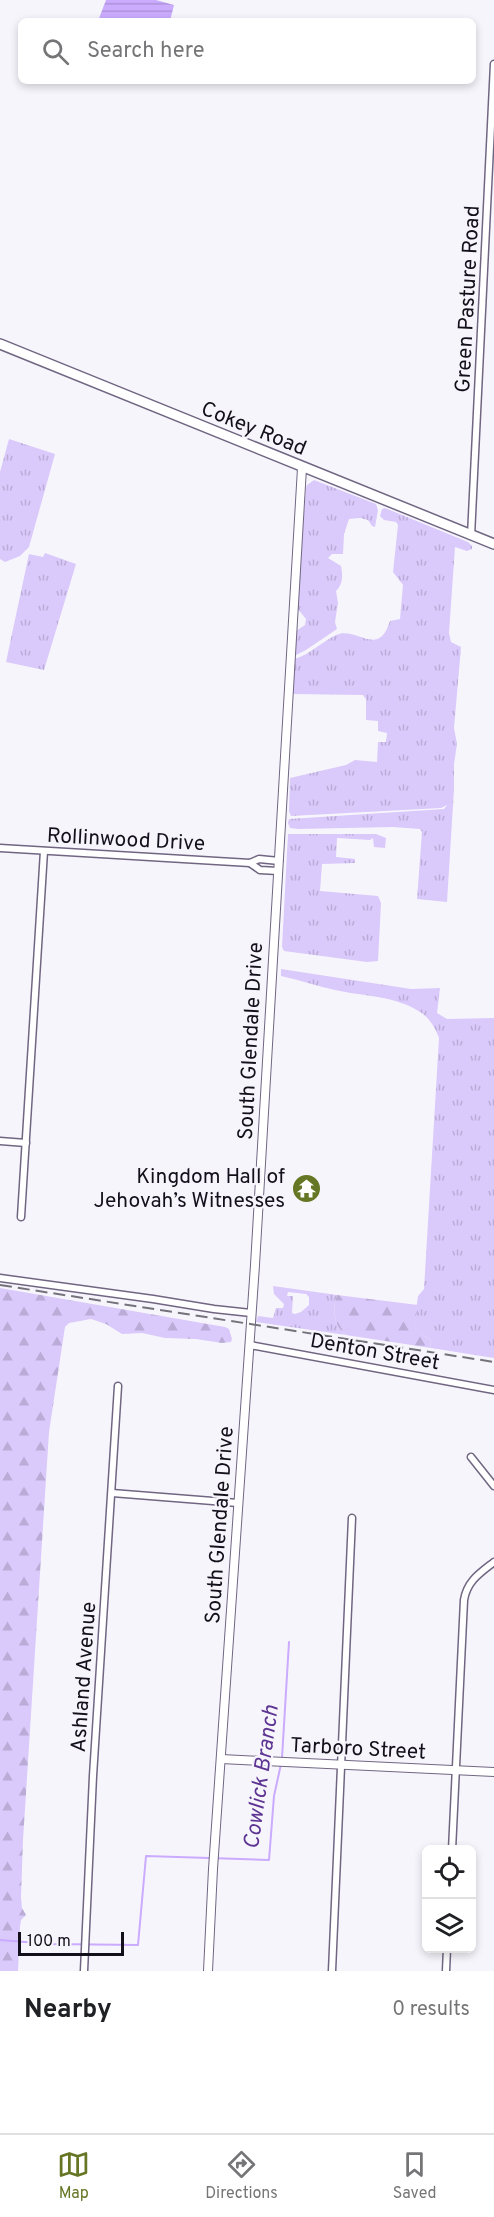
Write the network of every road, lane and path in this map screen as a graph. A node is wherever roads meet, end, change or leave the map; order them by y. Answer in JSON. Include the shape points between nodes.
{"nodes":[{"id":1,"x":494,"y":64,"type":"edge"},
{"id":2,"x":0,"y":344,"type":"edge"},
{"id":3,"x":302,"y":468,"type":"junction"},
{"id":4,"x":471,"y":536,"type":"junction"},
{"id":5,"x":494,"y":544,"type":"edge"},
{"id":6,"x":0,"y":848,"type":"edge"},
{"id":7,"x":44,"y":851,"type":"junction"},
{"id":8,"x":279,"y":861,"type":"junction"},
{"id":9,"x":250,"y":863,"type":"junction"},
{"id":10,"x":278,"y":871,"type":"junction"},
{"id":11,"x":0,"y":1141,"type":"edge"},
{"id":12,"x":26,"y":1143,"type":"junction"},
{"id":13,"x":21,"y":1217,"type":"dead end"},
{"id":14,"x":0,"y":1278,"type":"edge"},
{"id":15,"x":251,"y":1313,"type":"junction"},
{"id":16,"x":250,"y":1345,"type":"junction"},
{"id":17,"x":118,"y":1386,"type":"dead end"},
{"id":18,"x":494,"y":1390,"type":"edge"},
{"id":19,"x":471,"y":1457,"type":"dead end"},
{"id":20,"x":494,"y":1486,"type":"edge"},
{"id":21,"x":112,"y":1493,"type":"junction"},
{"id":22,"x":238,"y":1503,"type":"junction"},
{"id":23,"x":352,"y":1518,"type":"dead end"},
{"id":24,"x":494,"y":1562,"type":"edge"},
{"id":25,"x":221,"y":1760,"type":"junction"},
{"id":26,"x":341,"y":1766,"type":"junction"},
{"id":27,"x":455,"y":1771,"type":"junction"},
{"id":28,"x":494,"y":1772,"type":"edge"},
{"id":29,"x":452,"y":1845,"type":"edge"},
{"id":30,"x":447,"y":1953,"type":"edge"},
{"id":31,"x":84,"y":1971,"type":"edge"},
{"id":32,"x":208,"y":1971,"type":"edge"},
{"id":33,"x":332,"y":1971,"type":"edge"},
{"id":34,"x":446,"y":1971,"type":"edge"}],
"edges":[{"from":1,"to":4,"type":"street","name":"Green Pasture Road"},
{"from":2,"to":3,"type":"main road","name":"Cokey Road"},
{"from":3,"to":4,"type":"main road","name":"Cokey Road"},
{"from":3,"to":8,"type":"street","name":"South Glendale Drive"},
{"from":4,"to":5,"type":"main road","name":"Cokey Road"},
{"from":6,"to":7,"type":"street","name":"Rollinwood Drive"},
{"from":7,"to":9,"type":"street","name":"Rollinwood Drive"},
{"from":7,"to":12,"type":"street"},
{"from":8,"to":9,"type":"street","name":"Rollinwood Drive"},
{"from":8,"to":10,"type":"street","name":"South Glendale Drive"},
{"from":9,"to":10,"type":"street","name":"Rollinwood Drive","via":[[260,870]]},
{"from":10,"to":15,"type":"street","name":"South Glendale Drive"},
{"from":11,"to":12,"type":"street"},
{"from":12,"to":13,"type":"street"},
{"from":14,"to":15,"type":"street"},
{"from":15,"to":16,"type":"street","name":"South Glendale Drive"},
{"from":16,"to":18,"type":"street","name":"Denton Street"},
{"from":16,"to":22,"type":"street","name":"South Glendale Drive"},
{"from":17,"to":21,"type":"street","name":"Ashland Avenue"},
{"from":19,"to":20,"type":"street"},
{"from":21,"to":22,"type":"street"},
{"from":21,"to":31,"type":"street","name":"Ashland Avenue"},
{"from":22,"to":25,"type":"street","name":"South Glendale Drive"},
{"from":23,"to":26,"type":"street"},
{"from":24,"to":27,"type":"street","via":[[471,1581],[464,1600]]},
{"from":25,"to":26,"type":"street","name":"Tarboro Street"},
{"from":25,"to":32,"type":"street","name":"South Glendale Drive"},
{"from":26,"to":27,"type":"street","name":"Tarboro Street"},
{"from":26,"to":33,"type":"street"},
{"from":27,"to":28,"type":"street","name":"Tarboro Street"},
{"from":27,"to":29,"type":"street"},
{"from":30,"to":34,"type":"street"}]}
